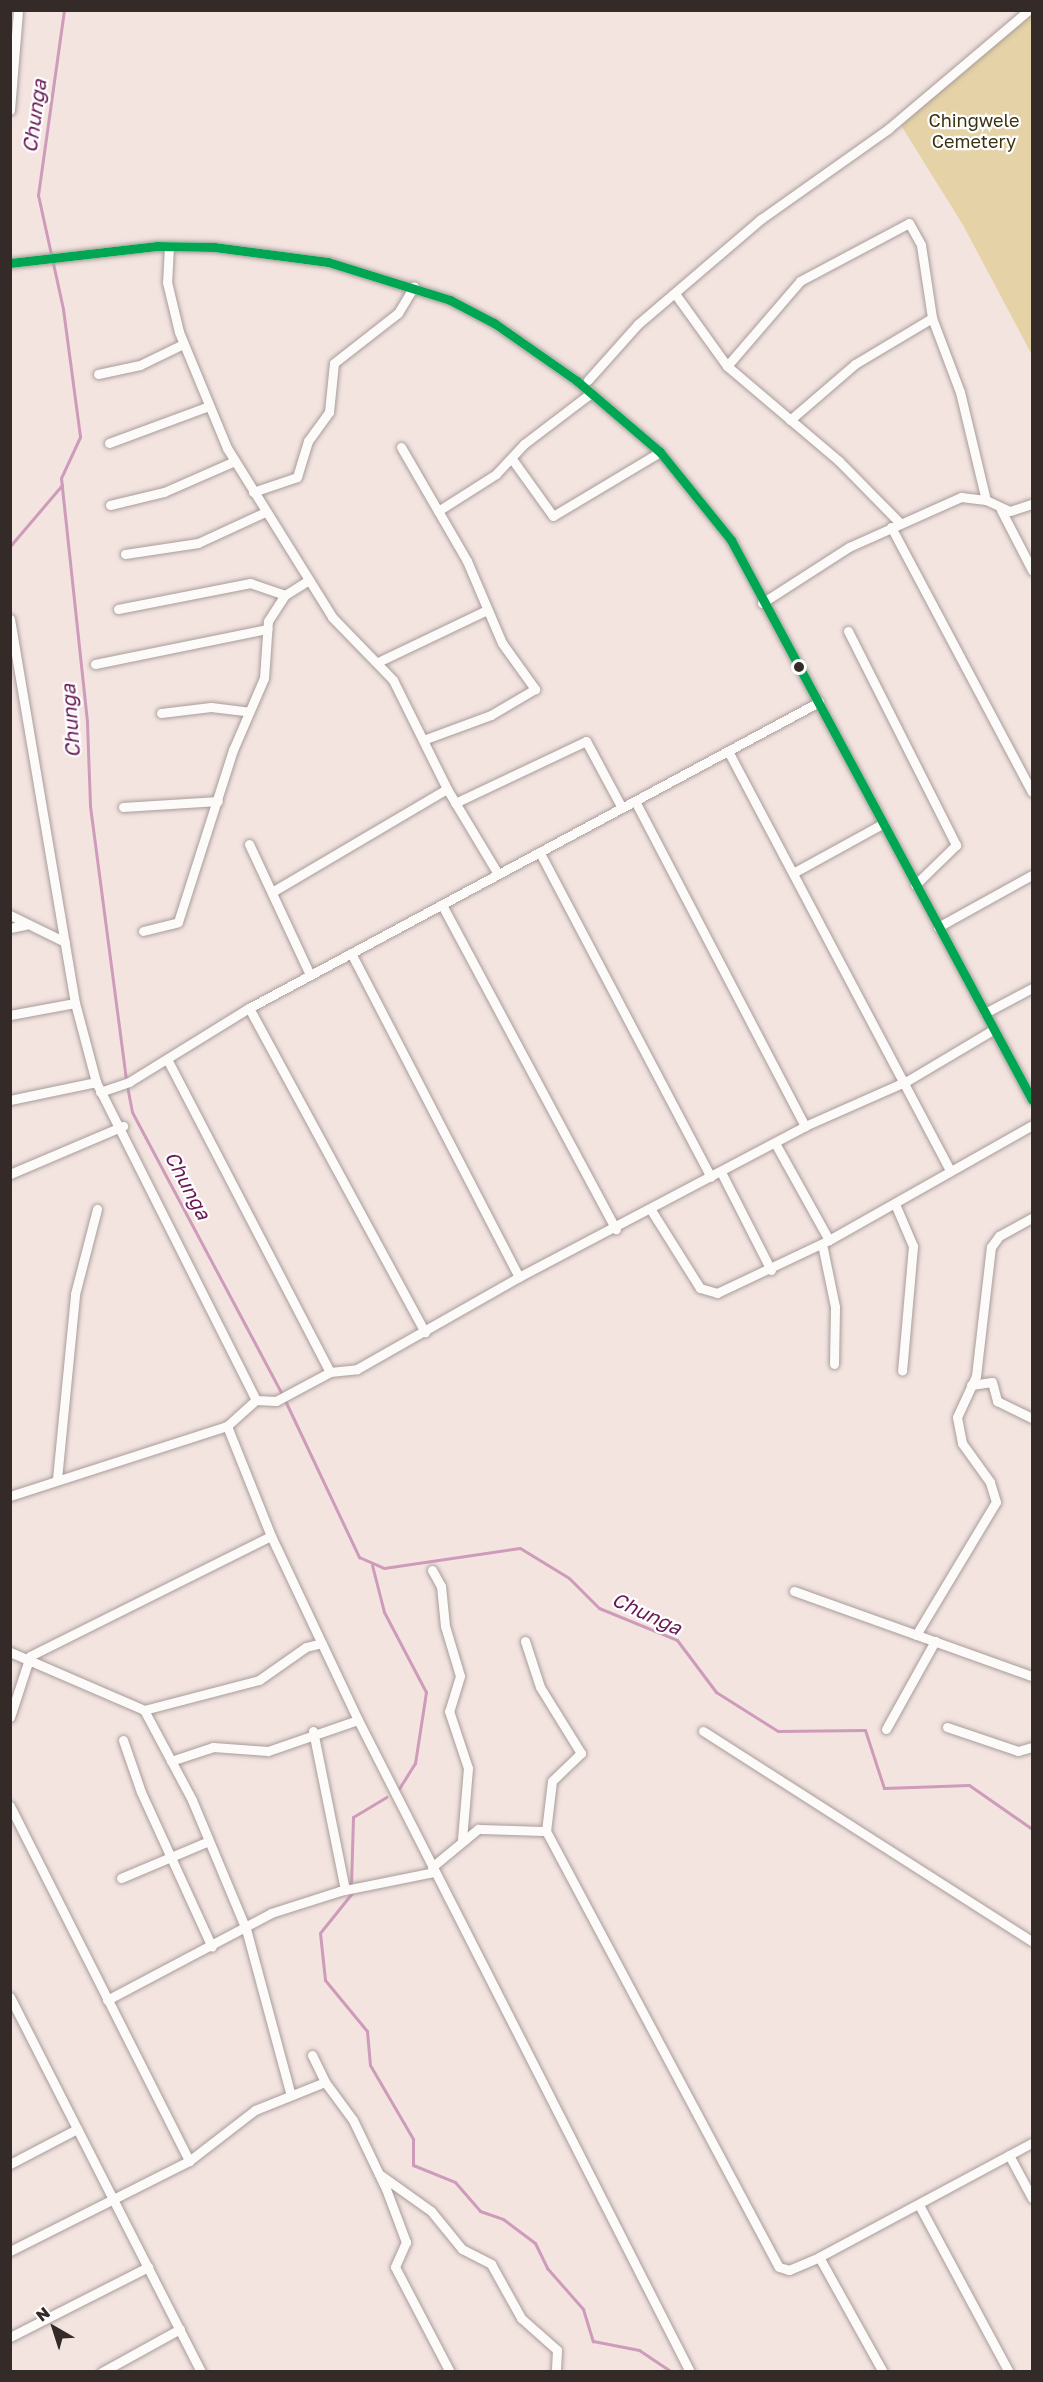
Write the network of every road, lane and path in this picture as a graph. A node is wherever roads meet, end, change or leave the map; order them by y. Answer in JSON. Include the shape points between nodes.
{"nodes":[{"id":1,"x":18,"y":10,"type":"edge"},
{"id":2,"x":1029,"y":10,"type":"edge"},
{"id":3,"x":10,"y":110,"type":"edge"},
{"id":4,"x":169,"y":246,"type":"junction"},
{"id":5,"x":10,"y":263,"type":"edge"},
{"id":6,"x":414,"y":286,"type":"junction"},
{"id":7,"x":676,"y":295,"type":"junction"},
{"id":8,"x":932,"y":318,"type":"junction"},
{"id":9,"x":183,"y":344,"type":"junction"},
{"id":10,"x":727,"y":366,"type":"junction"},
{"id":11,"x":98,"y":374,"type":"dead end"},
{"id":12,"x":588,"y":380,"type":"dead end"},
{"id":13,"x":591,"y":393,"type":"junction"},
{"id":14,"x":209,"y":406,"type":"junction"},
{"id":15,"x":790,"y":420,"type":"junction"},
{"id":16,"x":109,"y":443,"type":"dead end"},
{"id":17,"x":401,"y":447,"type":"dead end"},
{"id":18,"x":660,"y":452,"type":"junction"},
{"id":19,"x":512,"y":459,"type":"junction"},
{"id":20,"x":235,"y":461,"type":"junction"},
{"id":21,"x":253,"y":492,"type":"junction"},
{"id":22,"x":986,"y":500,"type":"junction"},
{"id":23,"x":1032,"y":504,"type":"edge"},
{"id":24,"x":110,"y":505,"type":"dead end"},
{"id":25,"x":1001,"y":510,"type":"junction"},
{"id":26,"x":438,"y":511,"type":"junction"},
{"id":27,"x":265,"y":512,"type":"junction"},
{"id":28,"x":895,"y":525,"type":"junction"},
{"id":29,"x":125,"y":554,"type":"dead end"},
{"id":30,"x":1032,"y":570,"type":"edge"},
{"id":31,"x":309,"y":580,"type":"junction"},
{"id":32,"x":285,"y":595,"type":"junction"},
{"id":33,"x":762,"y":603,"type":"junction"},
{"id":34,"x":118,"y":609,"type":"dead end"},
{"id":35,"x":487,"y":610,"type":"junction"},
{"id":36,"x":10,"y":619,"type":"edge"},
{"id":37,"x":267,"y":629,"type":"junction"},
{"id":38,"x":848,"y":631,"type":"dead end"},
{"id":39,"x":378,"y":662,"type":"junction"},
{"id":40,"x":14,"y":663,"type":"edge"},
{"id":41,"x":94,"y":664,"type":"dead end"},
{"id":42,"x":819,"y":702,"type":"junction"},
{"id":43,"x":249,"y":712,"type":"junction"},
{"id":44,"x":161,"y":713,"type":"dead end"},
{"id":45,"x":423,"y":740,"type":"junction"},
{"id":46,"x":728,"y":751,"type":"junction"},
{"id":47,"x":447,"y":789,"type":"junction"},
{"id":48,"x":1032,"y":792,"type":"edge"},
{"id":49,"x":218,"y":801,"type":"junction"},
{"id":50,"x":635,"y":801,"type":"junction"},
{"id":51,"x":455,"y":803,"type":"junction"},
{"id":52,"x":123,"y":807,"type":"dead end"},
{"id":53,"x":622,"y":808,"type":"junction"},
{"id":54,"x":882,"y":824,"type":"junction"},
{"id":55,"x":249,"y":844,"type":"dead end"},
{"id":56,"x":540,"y":853,"type":"junction"},
{"id":57,"x":793,"y":873,"type":"junction"},
{"id":58,"x":498,"y":874,"type":"junction"},
{"id":59,"x":1032,"y":875,"type":"edge"},
{"id":60,"x":915,"y":885,"type":"junction"},
{"id":61,"x":272,"y":892,"type":"junction"},
{"id":62,"x":442,"y":905,"type":"junction"},
{"id":63,"x":10,"y":915,"type":"edge"},
{"id":64,"x":25,"y":925,"type":"junction"},
{"id":65,"x":938,"y":927,"type":"junction"},
{"id":66,"x":10,"y":928,"type":"edge"},
{"id":67,"x":143,"y":931,"type":"dead end"},
{"id":68,"x":65,"y":942,"type":"junction"},
{"id":69,"x":351,"y":953,"type":"junction"},
{"id":70,"x":310,"y":975,"type":"junction"},
{"id":71,"x":1032,"y":988,"type":"edge"},
{"id":72,"x":75,"y":1003,"type":"junction"},
{"id":73,"x":249,"y":1008,"type":"junction"},
{"id":74,"x":985,"y":1013,"type":"junction"},
{"id":75,"x":10,"y":1015,"type":"edge"},
{"id":76,"x":993,"y":1030,"type":"junction"},
{"id":77,"x":167,"y":1059,"type":"junction"},
{"id":78,"x":907,"y":1081,"type":"junction"},
{"id":79,"x":98,"y":1087,"type":"junction"},
{"id":80,"x":10,"y":1100,"type":"edge"},
{"id":81,"x":1032,"y":1100,"type":"edge"},
{"id":82,"x":1032,"y":1125,"type":"edge"},
{"id":83,"x":123,"y":1126,"type":"junction"},
{"id":84,"x":805,"y":1126,"type":"junction"},
{"id":85,"x":775,"y":1143,"type":"junction"},
{"id":86,"x":950,"y":1170,"type":"junction"},
{"id":87,"x":721,"y":1172,"type":"junction"},
{"id":88,"x":10,"y":1174,"type":"edge"},
{"id":89,"x":711,"y":1177,"type":"junction"},
{"id":90,"x":895,"y":1204,"type":"junction"},
{"id":91,"x":97,"y":1209,"type":"dead end"},
{"id":92,"x":651,"y":1210,"type":"junction"},
{"id":93,"x":1032,"y":1218,"type":"edge"},
{"id":94,"x":616,"y":1229,"type":"junction"},
{"id":95,"x":826,"y":1242,"type":"junction"},
{"id":96,"x":771,"y":1270,"type":"junction"},
{"id":97,"x":519,"y":1276,"type":"junction"},
{"id":98,"x":425,"y":1332,"type":"junction"},
{"id":99,"x":834,"y":1364,"type":"dead end"},
{"id":100,"x":902,"y":1371,"type":"dead end"},
{"id":101,"x":330,"y":1372,"type":"junction"},
{"id":102,"x":971,"y":1385,"type":"junction"},
{"id":103,"x":255,"y":1400,"type":"junction"},
{"id":104,"x":1030,"y":1414,"type":"edge"},
{"id":105,"x":227,"y":1426,"type":"junction"},
{"id":106,"x":57,"y":1479,"type":"junction"},
{"id":107,"x":10,"y":1496,"type":"edge"},
{"id":108,"x":271,"y":1536,"type":"junction"},
{"id":109,"x":432,"y":1570,"type":"dead end"},
{"id":110,"x":795,"y":1591,"type":"dead end"},
{"id":111,"x":916,"y":1635,"type":"junction"},
{"id":112,"x":525,"y":1641,"type":"dead end"},
{"id":113,"x":934,"y":1641,"type":"junction"},
{"id":114,"x":322,"y":1643,"type":"junction"},
{"id":115,"x":10,"y":1652,"type":"edge"},
{"id":116,"x":30,"y":1656,"type":"junction"},
{"id":117,"x":1032,"y":1676,"type":"edge"},
{"id":118,"x":144,"y":1710,"type":"junction"},
{"id":119,"x":10,"y":1717,"type":"edge"},
{"id":120,"x":358,"y":1720,"type":"junction"},
{"id":121,"x":947,"y":1727,"type":"dead end"},
{"id":122,"x":886,"y":1729,"type":"dead end"},
{"id":123,"x":314,"y":1731,"type":"junction"},
{"id":124,"x":703,"y":1731,"type":"dead end"},
{"id":125,"x":123,"y":1740,"type":"dead end"},
{"id":126,"x":1032,"y":1747,"type":"edge"},
{"id":127,"x":171,"y":1761,"type":"junction"},
{"id":128,"x":10,"y":1806,"type":"edge"},
{"id":129,"x":546,"y":1831,"type":"junction"},
{"id":130,"x":462,"y":1839,"type":"junction"},
{"id":131,"x":209,"y":1841,"type":"junction"},
{"id":132,"x":169,"y":1857,"type":"junction"},
{"id":133,"x":433,"y":1870,"type":"junction"},
{"id":134,"x":121,"y":1878,"type":"dead end"},
{"id":135,"x":345,"y":1890,"type":"junction"},
{"id":136,"x":246,"y":1929,"type":"junction"},
{"id":137,"x":1032,"y":1941,"type":"edge"},
{"id":138,"x":212,"y":1947,"type":"junction"},
{"id":139,"x":1032,"y":1948,"type":"edge"},
{"id":140,"x":10,"y":1997,"type":"edge"},
{"id":141,"x":107,"y":2000,"type":"junction"},
{"id":142,"x":312,"y":2055,"type":"dead end"},
{"id":143,"x":325,"y":2082,"type":"junction"},
{"id":144,"x":290,"y":2092,"type":"junction"},
{"id":145,"x":77,"y":2128,"type":"junction"},
{"id":146,"x":1032,"y":2143,"type":"edge"},
{"id":147,"x":1009,"y":2155,"type":"junction"},
{"id":148,"x":189,"y":2161,"type":"junction"},
{"id":149,"x":10,"y":2164,"type":"edge"},
{"id":150,"x":379,"y":2174,"type":"junction"},
{"id":151,"x":116,"y":2197,"type":"junction"},
{"id":152,"x":1032,"y":2198,"type":"edge"},
{"id":153,"x":919,"y":2205,"type":"junction"},
{"id":154,"x":10,"y":2251,"type":"edge"},
{"id":155,"x":819,"y":2258,"type":"junction"},
{"id":156,"x":148,"y":2267,"type":"junction"},
{"id":157,"x":180,"y":2329,"type":"junction"},
{"id":158,"x":10,"y":2337,"type":"edge"},
{"id":159,"x":102,"y":2372,"type":"edge"},
{"id":160,"x":201,"y":2372,"type":"edge"},
{"id":161,"x":450,"y":2372,"type":"edge"},
{"id":162,"x":556,"y":2372,"type":"edge"},
{"id":163,"x":690,"y":2372,"type":"edge"},
{"id":164,"x":883,"y":2372,"type":"edge"},
{"id":165,"x":1010,"y":2372,"type":"edge"}],
"edges":[{"from":1,"to":3,"type":"street"},
{"from":2,"to":7,"type":"street","via":[[888,129],[761,219]]},
{"from":4,"to":5,"type":"street"},
{"from":4,"to":6,"type":"street","via":[[328,262]]},
{"from":4,"to":9,"type":"street","via":[[167,282]]},
{"from":6,"to":13,"type":"street","via":[[494,323]]},
{"from":6,"to":21,"type":"street","via":[[398,313],[333,363],[329,412],[306,446],[300,474]]},
{"from":7,"to":10,"type":"street"},
{"from":7,"to":12,"type":"street","via":[[638,324]]},
{"from":8,"to":10,"type":"street","via":[[921,245],[904,222],[800,281]]},
{"from":8,"to":15,"type":"street","via":[[855,364]]},
{"from":8,"to":22,"type":"street","via":[[960,392]]},
{"from":9,"to":11,"type":"street","via":[[140,365]]},
{"from":9,"to":14,"type":"street"},
{"from":10,"to":15,"type":"street"},
{"from":13,"to":18,"type":"street"},
{"from":13,"to":19,"type":"street"},
{"from":14,"to":16,"type":"street"},
{"from":14,"to":20,"type":"street"},
{"from":15,"to":28,"type":"street"},
{"from":17,"to":26,"type":"street"},
{"from":18,"to":19,"type":"street","via":[[553,516]]},
{"from":18,"to":33,"type":"street","via":[[731,540]]},
{"from":19,"to":26,"type":"street"},
{"from":20,"to":21,"type":"street"},
{"from":20,"to":24,"type":"street","via":[[164,492]]},
{"from":21,"to":27,"type":"street"},
{"from":22,"to":25,"type":"street"},
{"from":22,"to":28,"type":"street","via":[[962,497]]},
{"from":23,"to":25,"type":"street"},
{"from":25,"to":30,"type":"street"},
{"from":26,"to":35,"type":"street"},
{"from":27,"to":29,"type":"street","via":[[198,543]]},
{"from":27,"to":31,"type":"street"},
{"from":28,"to":33,"type":"street","via":[[813,567]]},
{"from":28,"to":48,"type":"street"},
{"from":31,"to":32,"type":"street"},
{"from":31,"to":39,"type":"street","via":[[332,617]]},
{"from":32,"to":34,"type":"street","via":[[250,583]]},
{"from":32,"to":37,"type":"street"},
{"from":33,"to":42,"type":"street"},
{"from":35,"to":39,"type":"street"},
{"from":35,"to":45,"type":"street","via":[[535,689],[491,715]]},
{"from":36,"to":40,"type":"street"},
{"from":37,"to":41,"type":"street"},
{"from":37,"to":43,"type":"street","via":[[264,678]]},
{"from":38,"to":60,"type":"street","via":[[954,837],[953,852]]},
{"from":39,"to":45,"type":"street"},
{"from":40,"to":68,"type":"street"},
{"from":42,"to":46,"type":"street"},
{"from":42,"to":54,"type":"street"},
{"from":43,"to":44,"type":"street","via":[[211,707]]},
{"from":43,"to":49,"type":"street"},
{"from":45,"to":47,"type":"street"},
{"from":46,"to":50,"type":"street"},
{"from":46,"to":57,"type":"street"},
{"from":47,"to":51,"type":"street"},
{"from":47,"to":61,"type":"street"},
{"from":49,"to":52,"type":"street"},
{"from":49,"to":67,"type":"street","via":[[178,922]]},
{"from":50,"to":53,"type":"street"},
{"from":50,"to":84,"type":"street"},
{"from":51,"to":53,"type":"street","via":[[586,741]]},
{"from":51,"to":58,"type":"street"},
{"from":53,"to":56,"type":"street"},
{"from":54,"to":57,"type":"street"},
{"from":54,"to":60,"type":"street"},
{"from":55,"to":61,"type":"street"},
{"from":56,"to":58,"type":"street"},
{"from":56,"to":89,"type":"street"},
{"from":57,"to":78,"type":"street"},
{"from":58,"to":62,"type":"street"},
{"from":59,"to":65,"type":"street"},
{"from":60,"to":65,"type":"street"},
{"from":61,"to":70,"type":"street"},
{"from":62,"to":69,"type":"street"},
{"from":62,"to":94,"type":"street"},
{"from":63,"to":64,"type":"street"},
{"from":64,"to":66,"type":"street"},
{"from":64,"to":68,"type":"street"},
{"from":65,"to":74,"type":"street"},
{"from":68,"to":72,"type":"street"},
{"from":69,"to":70,"type":"street"},
{"from":69,"to":97,"type":"street"},
{"from":70,"to":73,"type":"street"},
{"from":71,"to":74,"type":"street"},
{"from":72,"to":75,"type":"street"},
{"from":72,"to":79,"type":"street"},
{"from":73,"to":77,"type":"street"},
{"from":73,"to":98,"type":"street"},
{"from":74,"to":76,"type":"street"},
{"from":76,"to":78,"type":"street"},
{"from":76,"to":81,"type":"street"},
{"from":77,"to":79,"type":"street","via":[[125,1084]]},
{"from":77,"to":101,"type":"street"},
{"from":78,"to":84,"type":"street"},
{"from":78,"to":86,"type":"street"},
{"from":79,"to":80,"type":"street"},
{"from":79,"to":83,"type":"street"},
{"from":82,"to":86,"type":"street"},
{"from":83,"to":88,"type":"street"},
{"from":83,"to":103,"type":"street"},
{"from":84,"to":85,"type":"street"},
{"from":85,"to":87,"type":"street"},
{"from":85,"to":95,"type":"street"},
{"from":86,"to":90,"type":"street"},
{"from":87,"to":89,"type":"street"},
{"from":87,"to":96,"type":"street"},
{"from":89,"to":92,"type":"street"},
{"from":90,"to":95,"type":"street"},
{"from":90,"to":100,"type":"street","via":[[914,1246]]},
{"from":91,"to":106,"type":"street","via":[[75,1294]]},
{"from":92,"to":94,"type":"street"},
{"from":92,"to":96,"type":"street","via":[[680,1261],[708,1293],[743,1285]]},
{"from":93,"to":102,"type":"street","via":[[999,1236],[991,1247]]},
{"from":94,"to":97,"type":"street"},
{"from":95,"to":96,"type":"street"},
{"from":95,"to":99,"type":"street","via":[[835,1307]]},
{"from":97,"to":98,"type":"street"},
{"from":98,"to":101,"type":"street","via":[[357,1369]]},
{"from":101,"to":103,"type":"street","via":[[276,1401]]},
{"from":102,"to":104,"type":"street","via":[[992,1382],[997,1401]]},
{"from":102,"to":111,"type":"street","via":[[960,1402],[958,1431],[990,1482],[996,1503]]},
{"from":103,"to":105,"type":"street"},
{"from":105,"to":106,"type":"street"},
{"from":105,"to":108,"type":"street"},
{"from":106,"to":107,"type":"street"},
{"from":108,"to":114,"type":"street"},
{"from":108,"to":116,"type":"street"},
{"from":109,"to":130,"type":"street","via":[[441,1586],[445,1626],[460,1676],[449,1711],[468,1768]]},
{"from":110,"to":111,"type":"street"},
{"from":111,"to":113,"type":"street"},
{"from":112,"to":129,"type":"street","via":[[540,1687],[581,1754],[552,1781]]},
{"from":113,"to":117,"type":"street"},
{"from":113,"to":122,"type":"street"},
{"from":114,"to":118,"type":"street","via":[[306,1647],[259,1680]]},
{"from":114,"to":120,"type":"street"},
{"from":115,"to":116,"type":"street"},
{"from":116,"to":118,"type":"street"},
{"from":116,"to":119,"type":"street"},
{"from":118,"to":127,"type":"street"},
{"from":120,"to":123,"type":"street"},
{"from":120,"to":133,"type":"street"},
{"from":121,"to":126,"type":"street","via":[[1000,1746]]},
{"from":123,"to":127,"type":"street","via":[[268,1751],[213,1747]]},
{"from":123,"to":135,"type":"street"},
{"from":124,"to":137,"type":"street"},
{"from":125,"to":132,"type":"street"},
{"from":127,"to":131,"type":"street"},
{"from":128,"to":141,"type":"street"},
{"from":129,"to":130,"type":"street","via":[[478,1829]]},
{"from":129,"to":155,"type":"street","via":[[779,2267],[789,2270]]},
{"from":130,"to":133,"type":"street"},
{"from":131,"to":132,"type":"street"},
{"from":131,"to":136,"type":"street"},
{"from":132,"to":134,"type":"street"},
{"from":132,"to":138,"type":"street"},
{"from":133,"to":135,"type":"street"},
{"from":133,"to":163,"type":"street"},
{"from":135,"to":136,"type":"street","via":[[271,1913]]},
{"from":136,"to":138,"type":"street"},
{"from":136,"to":144,"type":"street"},
{"from":137,"to":139,"type":"street"},
{"from":138,"to":141,"type":"street"},
{"from":140,"to":145,"type":"street"},
{"from":141,"to":148,"type":"street"},
{"from":142,"to":143,"type":"street"},
{"from":143,"to":144,"type":"street"},
{"from":143,"to":150,"type":"street","via":[[353,2120]]},
{"from":144,"to":148,"type":"street","via":[[255,2110]]},
{"from":145,"to":149,"type":"street"},
{"from":145,"to":151,"type":"street"},
{"from":146,"to":147,"type":"street"},
{"from":147,"to":152,"type":"street"},
{"from":147,"to":153,"type":"street"},
{"from":148,"to":151,"type":"street"},
{"from":150,"to":161,"type":"street","via":[[406,2242],[395,2267]]},
{"from":150,"to":162,"type":"street","via":[[430,2211],[462,2249],[491,2264],[521,2318],[557,2350]]},
{"from":151,"to":154,"type":"street"},
{"from":151,"to":156,"type":"street"},
{"from":153,"to":155,"type":"street"},
{"from":153,"to":165,"type":"street"},
{"from":155,"to":164,"type":"street"},
{"from":156,"to":157,"type":"street"},
{"from":156,"to":158,"type":"street"},
{"from":157,"to":159,"type":"street"},
{"from":157,"to":160,"type":"street"}]}
